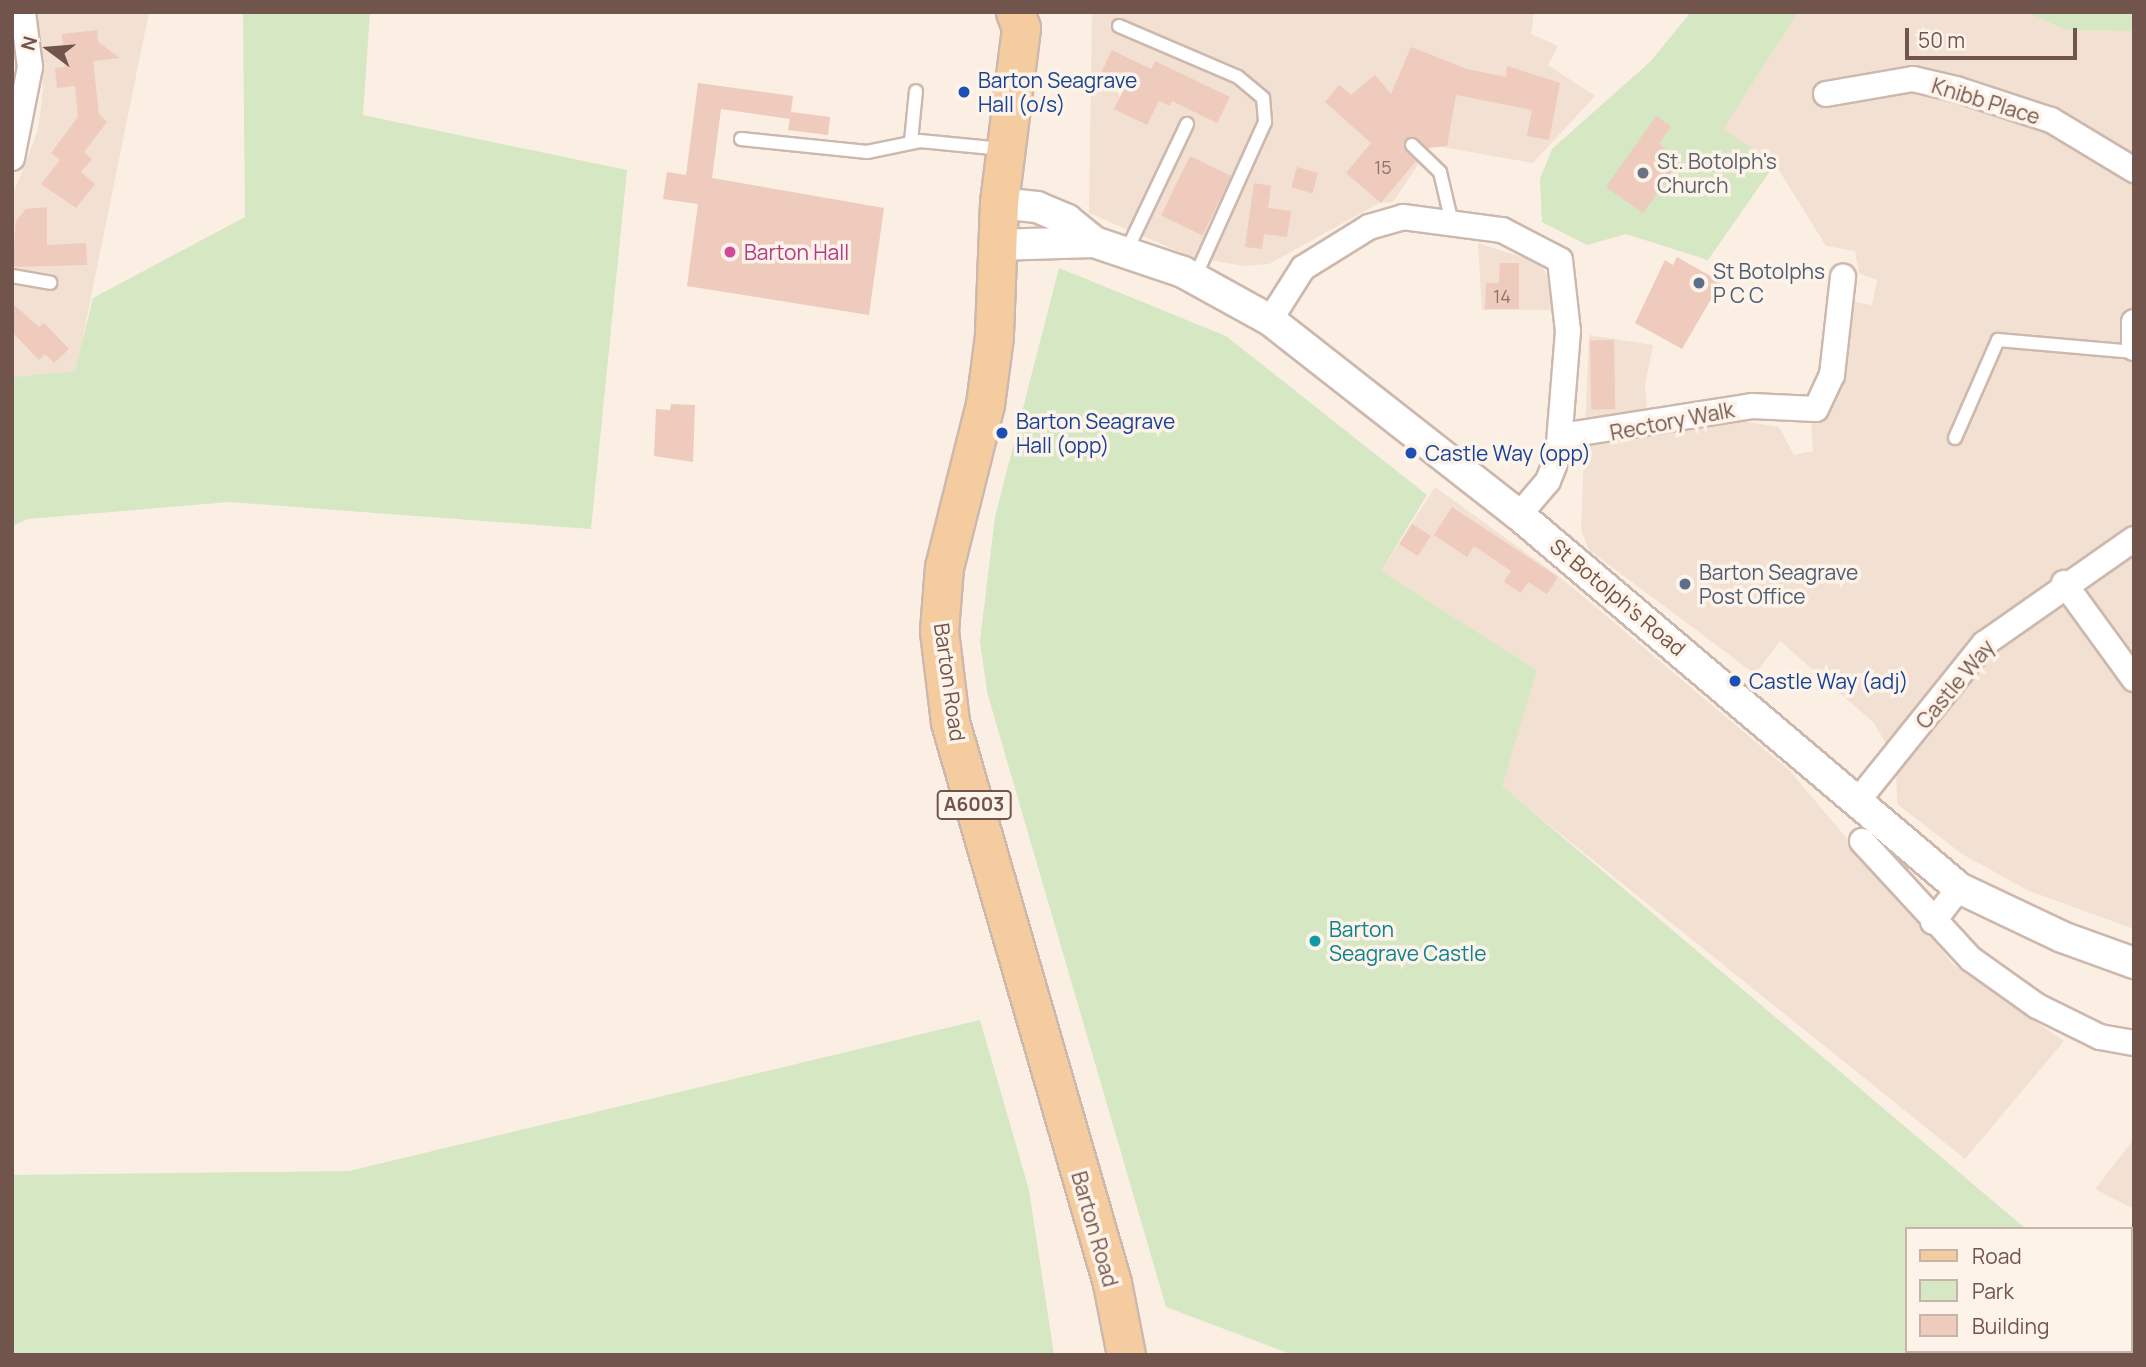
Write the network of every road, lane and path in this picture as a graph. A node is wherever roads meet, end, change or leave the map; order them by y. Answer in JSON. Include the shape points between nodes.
{"nodes":[{"id":1,"x":23,"y":12,"type":"edge"},
{"id":2,"x":1012,"y":12,"type":"edge"},
{"id":3,"x":1119,"y":26,"type":"dead end"},
{"id":4,"x":916,"y":91,"type":"dead end"},
{"id":5,"x":1826,"y":94,"type":"dead end"},
{"id":6,"x":1187,"y":124,"type":"dead end"},
{"id":7,"x":741,"y":139,"type":"dead end"},
{"id":8,"x":911,"y":141,"type":"junction"},
{"id":9,"x":1412,"y":145,"type":"dead end"},
{"id":10,"x":997,"y":148,"type":"junction"},
{"id":11,"x":12,"y":158,"type":"edge"},
{"id":12,"x":2134,"y":170,"type":"edge"},
{"id":13,"x":999,"y":203,"type":"junction"},
{"id":14,"x":1451,"y":219,"type":"junction"},
{"id":15,"x":1094,"y":242,"type":"junction"},
{"id":16,"x":995,"y":245,"type":"junction"},
{"id":17,"x":1125,"y":252,"type":"junction"},
{"id":18,"x":12,"y":276,"type":"edge"},
{"id":19,"x":1195,"y":277,"type":"junction"},
{"id":20,"x":1843,"y":277,"type":"dead end"},
{"id":21,"x":50,"y":283,"type":"dead end"},
{"id":22,"x":1270,"y":320,"type":"junction"},
{"id":23,"x":2134,"y":322,"type":"edge"},
{"id":24,"x":2134,"y":350,"type":"edge"},
{"id":25,"x":1561,"y":436,"type":"junction"},
{"id":26,"x":1955,"y":438,"type":"dead end"},
{"id":27,"x":1518,"y":515,"type":"junction"},
{"id":28,"x":2134,"y":539,"type":"edge"},
{"id":29,"x":2064,"y":583,"type":"junction"},
{"id":30,"x":2134,"y":679,"type":"edge"},
{"id":31,"x":1860,"y":798,"type":"junction"},
{"id":32,"x":1862,"y":841,"type":"dead end"},
{"id":33,"x":1959,"y":888,"type":"junction"},
{"id":34,"x":1933,"y":922,"type":"junction"},
{"id":35,"x":2134,"y":962,"type":"edge"},
{"id":36,"x":2134,"y":1043,"type":"edge"},
{"id":37,"x":1126,"y":1355,"type":"edge"}],
"edges":[{"from":1,"to":11,"type":"street","via":[[30,67]]},
{"from":2,"to":10,"type":"main road","name":"Barton Road","number":"A6003","via":[[996,44]]},
{"from":3,"to":19,"type":"lane","via":[[1238,77],[1263,98],[1265,122]]},
{"from":4,"to":8,"type":"lane"},
{"from":5,"to":12,"type":"street","name":"Knibb Place","via":[[1913,79],[1956,89],[2051,120]]},
{"from":6,"to":17,"type":"lane"},
{"from":7,"to":8,"type":"lane","via":[[886,153]]},
{"from":8,"to":10,"type":"lane"},
{"from":9,"to":14,"type":"lane","via":[[1440,172]]},
{"from":10,"to":13,"type":"main road","name":"Barton Road","number":"A6003","via":[[987,180]]},
{"from":13,"to":15,"type":"street","name":"St Botolph's Road","via":[[1037,208],[1067,220]]},
{"from":13,"to":16,"type":"main road","name":"Barton Road","number":"A6003"},
{"from":14,"to":22,"type":"street","via":[[1403,217],[1353,237],[1303,268]]},
{"from":14,"to":25,"type":"street","via":[[1502,230],[1560,260],[1567,319]]},
{"from":15,"to":16,"type":"street","name":"St Botolph's Road"},
{"from":15,"to":17,"type":"street","name":"St Botolph's Road"},
{"from":16,"to":37,"type":"main road","name":"Barton Road","number":"A6003","via":[[995,336],[985,404],[944,567],[939,631],[950,722],[1112,1283]]},
{"from":17,"to":19,"type":"street","name":"St Botolph's Road"},
{"from":18,"to":21,"type":"lane"},
{"from":19,"to":22,"type":"street","name":"St Botolph's Road"},
{"from":20,"to":25,"type":"street","name":"Rectory Walk","via":[[1832,375],[1816,409],[1738,408],[1590,436]]},
{"from":22,"to":27,"type":"street","name":"St Botolph's Road"},
{"from":23,"to":24,"type":"street"},
{"from":24,"to":26,"type":"lane","via":[[1998,340]]},
{"from":25,"to":27,"type":"street","via":[[1548,481]]},
{"from":27,"to":31,"type":"street","name":"St Botolph's Road"},
{"from":28,"to":29,"type":"street","name":"Castle Way"},
{"from":29,"to":30,"type":"street"},
{"from":29,"to":31,"type":"street","name":"Castle Way","via":[[1984,644]]},
{"from":31,"to":33,"type":"street","name":"St Botolph's Road"},
{"from":32,"to":34,"type":"street"},
{"from":33,"to":34,"type":"street"},
{"from":33,"to":35,"type":"street","name":"St Botolph's Road","via":[[2062,937]]},
{"from":34,"to":36,"type":"street","via":[[1971,959],[2036,1006],[2100,1037]]}]}
